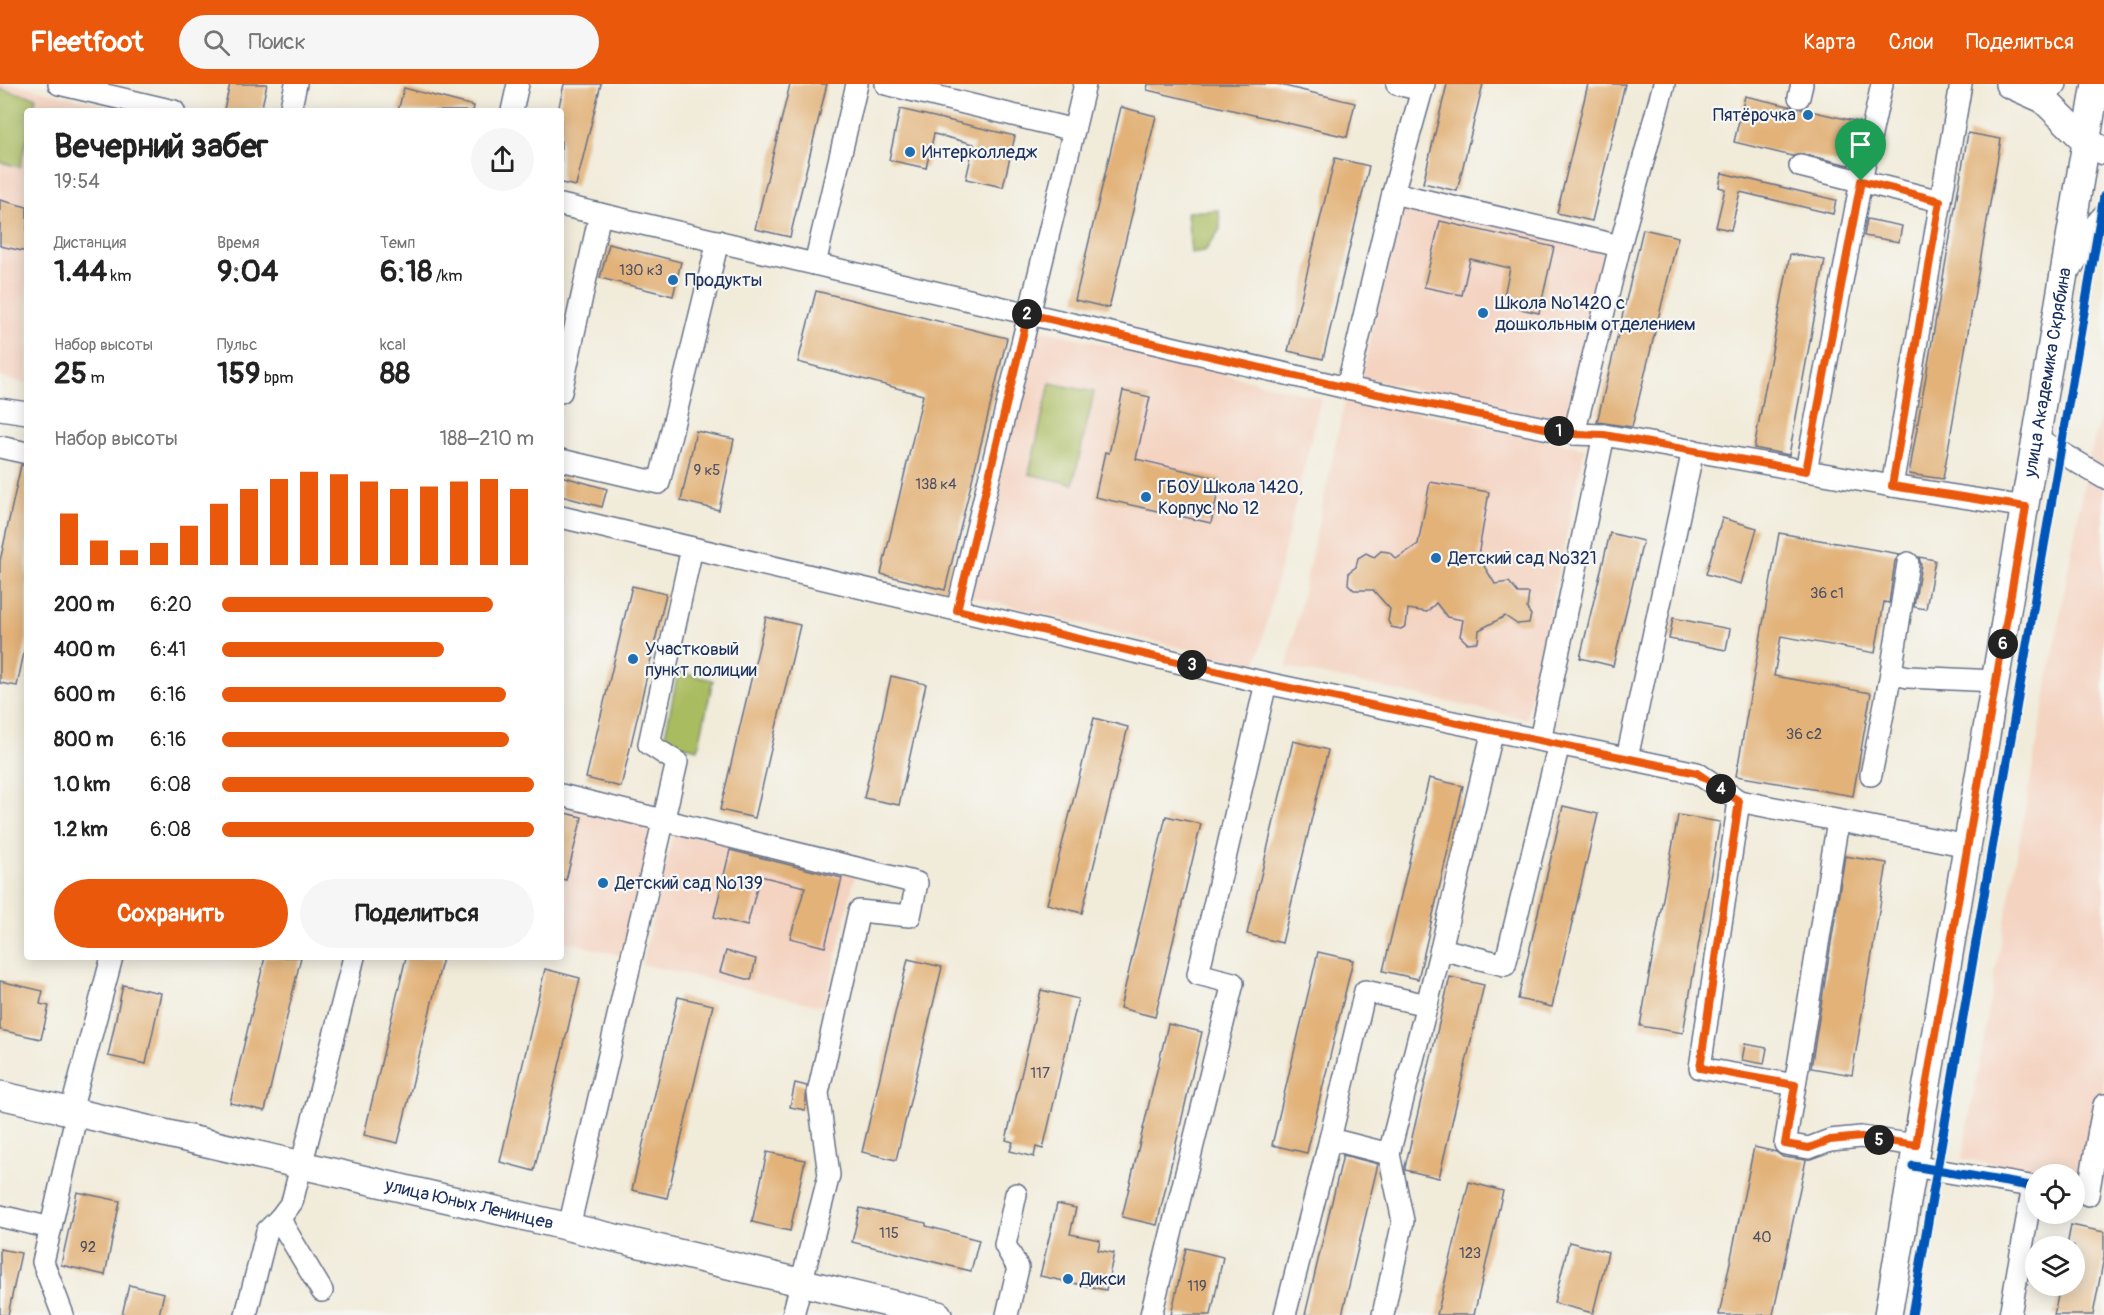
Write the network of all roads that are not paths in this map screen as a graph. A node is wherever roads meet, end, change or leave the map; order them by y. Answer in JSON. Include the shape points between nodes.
{"nodes":[{"id":1,"x":59,"y":84,"type":"edge"},
{"id":2,"x":296,"y":84,"type":"edge"},
{"id":3,"x":518,"y":84,"type":"edge"},
{"id":4,"x":857,"y":84,"type":"edge"},
{"id":5,"x":886,"y":84,"type":"edge"},
{"id":6,"x":1085,"y":84,"type":"edge"},
{"id":7,"x":1397,"y":84,"type":"edge"},
{"id":8,"x":1664,"y":84,"type":"edge"},
{"id":9,"x":1882,"y":84,"type":"edge"},
{"id":10,"x":1961,"y":84,"type":"edge"},
{"id":11,"x":2009,"y":84,"type":"edge"},
{"id":12,"x":2078,"y":84,"type":"edge"},
{"id":13,"x":2096,"y":84,"type":"edge"},
{"id":14,"x":1423,"y":87,"type":"edge"},
{"id":15,"x":2049,"y":91,"type":"edge"},
{"id":16,"x":161,"y":108,"type":"edge"},
{"id":17,"x":291,"y":108,"type":"edge"},
{"id":18,"x":513,"y":108,"type":"edge"},
{"id":19,"x":2104,"y":109,"type":"edge"},
{"id":20,"x":1074,"y":130,"type":"junction"},
{"id":21,"x":2095,"y":146,"type":"edge"},
{"id":22,"x":1800,"y":166,"type":"dead end"},
{"id":23,"x":1861,"y":181,"type":"junction"},
{"id":24,"x":1393,"y":194,"type":"junction"},
{"id":25,"x":1940,"y":201,"type":"junction"},
{"id":26,"x":564,"y":206,"type":"edge"},
{"id":27,"x":600,"y":214,"type":"junction"},
{"id":28,"x":2104,"y":219,"type":"edge"},
{"id":29,"x":718,"y":241,"type":"junction"},
{"id":30,"x":1620,"y":246,"type":"junction"},
{"id":31,"x":815,"y":264,"type":"junction"},
{"id":32,"x":2065,"y":274,"type":"junction"},
{"id":33,"x":1028,"y":314,"type":"junction"},
{"id":34,"x":564,"y":378,"type":"edge"},
{"id":35,"x":1347,"y":388,"type":"junction"},
{"id":36,"x":0,"y":409,"type":"edge"},
{"id":37,"x":24,"y":413,"type":"edge"},
{"id":38,"x":1574,"y":434,"type":"junction"},
{"id":39,"x":1604,"y":435,"type":"junction"},
{"id":40,"x":2038,"y":439,"type":"junction"},
{"id":41,"x":0,"y":447,"type":"edge"},
{"id":42,"x":1693,"y":450,"type":"junction"},
{"id":43,"x":24,"y":452,"type":"edge"},
{"id":44,"x":564,"y":461,"type":"edge"},
{"id":45,"x":1806,"y":471,"type":"junction"},
{"id":46,"x":2104,"y":478,"type":"edge"},
{"id":47,"x":1892,"y":486,"type":"junction"},
{"id":48,"x":2026,"y":507,"type":"junction"},
{"id":49,"x":564,"y":518,"type":"edge"},
{"id":50,"x":692,"y":549,"type":"junction"},
{"id":51,"x":1908,"y":563,"type":"dead end"},
{"id":52,"x":957,"y":610,"type":"junction"},
{"id":53,"x":1891,"y":673,"type":"junction"},
{"id":54,"x":1996,"y":681,"type":"junction"},
{"id":55,"x":1266,"y":683,"type":"junction"},
{"id":56,"x":1493,"y":730,"type":"junction"},
{"id":57,"x":1549,"y":742,"type":"junction"},
{"id":58,"x":1627,"y":758,"type":"junction"},
{"id":59,"x":1871,"y":775,"type":"dead end"},
{"id":60,"x":564,"y":796,"type":"edge"},
{"id":61,"x":1739,"y":801,"type":"junction"},
{"id":62,"x":665,"y":819,"type":"junction"},
{"id":63,"x":1838,"y":821,"type":"junction"},
{"id":64,"x":1968,"y":846,"type":"junction"},
{"id":65,"x":1441,"y":949,"type":"junction"},
{"id":66,"x":111,"y":960,"type":"edge"},
{"id":67,"x":353,"y":960,"type":"edge"},
{"id":68,"x":1427,"y":1005,"type":"junction"},
{"id":69,"x":1795,"y":1085,"type":"junction"},
{"id":70,"x":0,"y":1095,"type":"edge"},
{"id":71,"x":2104,"y":1105,"type":"edge"},
{"id":72,"x":74,"y":1112,"type":"junction"},
{"id":73,"x":2102,"y":1130,"type":"edge"},
{"id":74,"x":1330,"y":1139,"type":"junction"},
{"id":75,"x":1389,"y":1154,"type":"junction"},
{"id":76,"x":1914,"y":1155,"type":"junction"},
{"id":77,"x":303,"y":1165,"type":"junction"},
{"id":78,"x":2025,"y":1184,"type":"edge"},
{"id":79,"x":1016,"y":1194,"type":"dead end"},
{"id":80,"x":2089,"y":1196,"type":"edge"},
{"id":81,"x":0,"y":1216,"type":"edge"},
{"id":82,"x":280,"y":1218,"type":"junction"},
{"id":83,"x":2027,"y":1224,"type":"edge"},
{"id":84,"x":569,"y":1227,"type":"junction"},
{"id":85,"x":51,"y":1228,"type":"junction"},
{"id":86,"x":801,"y":1282,"type":"junction"},
{"id":87,"x":322,"y":1291,"type":"dead end"},
{"id":88,"x":63,"y":1315,"type":"edge"},
{"id":89,"x":246,"y":1315,"type":"edge"},
{"id":90,"x":793,"y":1315,"type":"edge"},
{"id":91,"x":938,"y":1315,"type":"edge"},
{"id":92,"x":1007,"y":1315,"type":"edge"},
{"id":93,"x":1152,"y":1315,"type":"edge"},
{"id":94,"x":1285,"y":1315,"type":"edge"},
{"id":95,"x":1383,"y":1315,"type":"edge"},
{"id":96,"x":1888,"y":1315,"type":"edge"},
{"id":97,"x":2010,"y":1315,"type":"edge"}],
"edges":[{"from":1,"to":16,"type":"street"},
{"from":2,"to":17,"type":"street"},
{"from":3,"to":18,"type":"street"},
{"from":4,"to":31,"type":"street"},
{"from":5,"to":20,"type":"street"},
{"from":6,"to":20,"type":"street"},
{"from":7,"to":14,"type":"street"},
{"from":8,"to":30,"type":"street"},
{"from":9,"to":23,"type":"street"},
{"from":10,"to":25,"type":"street"},
{"from":11,"to":15,"type":"main road"},
{"from":12,"to":21,"type":"main road","name":"улица Академика Скрябина"},
{"from":13,"to":21,"type":"main road","name":"улица Академика Скрябина"},
{"from":14,"to":24,"type":"street"},
{"from":15,"to":21,"type":"main road"},
{"from":19,"to":21,"type":"main road","name":"улица Академика Скрябина"},
{"from":20,"to":33,"type":"street"},
{"from":21,"to":32,"type":"main road","name":"улица Академика Скрябина"},
{"from":22,"to":23,"type":"street"},
{"from":23,"to":25,"type":"street"},
{"from":23,"to":45,"type":"street"},
{"from":24,"to":30,"type":"street"},
{"from":24,"to":35,"type":"street"},
{"from":25,"to":47,"type":"street"},
{"from":26,"to":27,"type":"street"},
{"from":27,"to":29,"type":"street"},
{"from":27,"to":34,"type":"street"},
{"from":28,"to":32,"type":"main road","via":[[2080,247]]},
{"from":29,"to":31,"type":"street"},
{"from":29,"to":44,"type":"street","via":[[659,483]]},
{"from":30,"to":38,"type":"street"},
{"from":31,"to":33,"type":"street"},
{"from":32,"to":40,"type":"main road","name":"улица Академика Скрябина"},
{"from":33,"to":35,"type":"street"},
{"from":33,"to":52,"type":"street"},
{"from":35,"to":38,"type":"street"},
{"from":36,"to":37,"type":"street"},
{"from":38,"to":39,"type":"street"},
{"from":39,"to":42,"type":"street"},
{"from":39,"to":57,"type":"street"},
{"from":40,"to":46,"type":"street"},
{"from":40,"to":48,"type":"main road","name":"улица Академика Скрябина"},
{"from":41,"to":43,"type":"street"},
{"from":42,"to":45,"type":"street"},
{"from":42,"to":58,"type":"street"},
{"from":45,"to":47,"type":"street"},
{"from":47,"to":48,"type":"street"},
{"from":48,"to":54,"type":"main road","name":"улица Академика Скрябина"},
{"from":49,"to":50,"type":"street"},
{"from":50,"to":52,"type":"street"},
{"from":50,"to":62,"type":"street","via":[[649,744],[677,762]]},
{"from":51,"to":53,"type":"street"},
{"from":52,"to":55,"type":"street"},
{"from":53,"to":54,"type":"street"},
{"from":53,"to":59,"type":"street"},
{"from":54,"to":64,"type":"main road","name":"улица Академика Скрябина"},
{"from":55,"to":56,"type":"street"},
{"from":55,"to":93,"type":"street","via":[[1198,974],[1233,983]]},
{"from":56,"to":57,"type":"street"},
{"from":56,"to":65,"type":"street"},
{"from":57,"to":58,"type":"street"},
{"from":57,"to":65,"type":"street","via":[[1505,965]]},
{"from":58,"to":61,"type":"street","via":[[1697,773]]},
{"from":60,"to":62,"type":"street"},
{"from":61,"to":63,"type":"street"},
{"from":61,"to":69,"type":"street","via":[[1700,1068]]},
{"from":62,"to":84,"type":"street"},
{"from":62,"to":86,"type":"street","via":[[917,883],[910,916],[859,911],[818,1093],[829,1175]]},
{"from":63,"to":64,"type":"street"},
{"from":63,"to":69,"type":"street"},
{"from":64,"to":76,"type":"main road","name":"улица Академика Скрябина"},
{"from":65,"to":68,"type":"street"},
{"from":66,"to":72,"type":"street"},
{"from":67,"to":77,"type":"street"},
{"from":68,"to":74,"type":"street","via":[[1365,991]]},
{"from":68,"to":75,"type":"street"},
{"from":69,"to":76,"type":"street","via":[[1785,1144],[1809,1148],[1830,1140],[1861,1137]]},
{"from":70,"to":72,"type":"main road","name":"улица Юных Ленинцев"},
{"from":71,"to":73,"type":"street"},
{"from":72,"to":77,"type":"main road","name":"улица Юных Ленинцев"},
{"from":72,"to":85,"type":"street"},
{"from":73,"to":80,"type":"street"},
{"from":74,"to":75,"type":"street"},
{"from":74,"to":94,"type":"street"},
{"from":75,"to":95,"type":"street","via":[[1403,1221]]},
{"from":76,"to":78,"type":"street"},
{"from":76,"to":96,"type":"main road","name":"улица Академика Скрябина"},
{"from":77,"to":82,"type":"street","via":[[292,1202]]},
{"from":77,"to":84,"type":"main road","name":"улица Юных Ленинцев"},
{"from":79,"to":92,"type":"street","via":[[1005,1245],[1018,1268]]},
{"from":81,"to":85,"type":"street"},
{"from":82,"to":87,"type":"street"},
{"from":82,"to":89,"type":"street","via":[[267,1231]]},
{"from":83,"to":97,"type":"street"},
{"from":84,"to":86,"type":"main road","name":"улица Юных Ленинцев"},
{"from":85,"to":88,"type":"street","via":[[43,1262]]},
{"from":86,"to":90,"type":"street"},
{"from":86,"to":91,"type":"main road","name":"улица Юных Ленинцев"}]}
